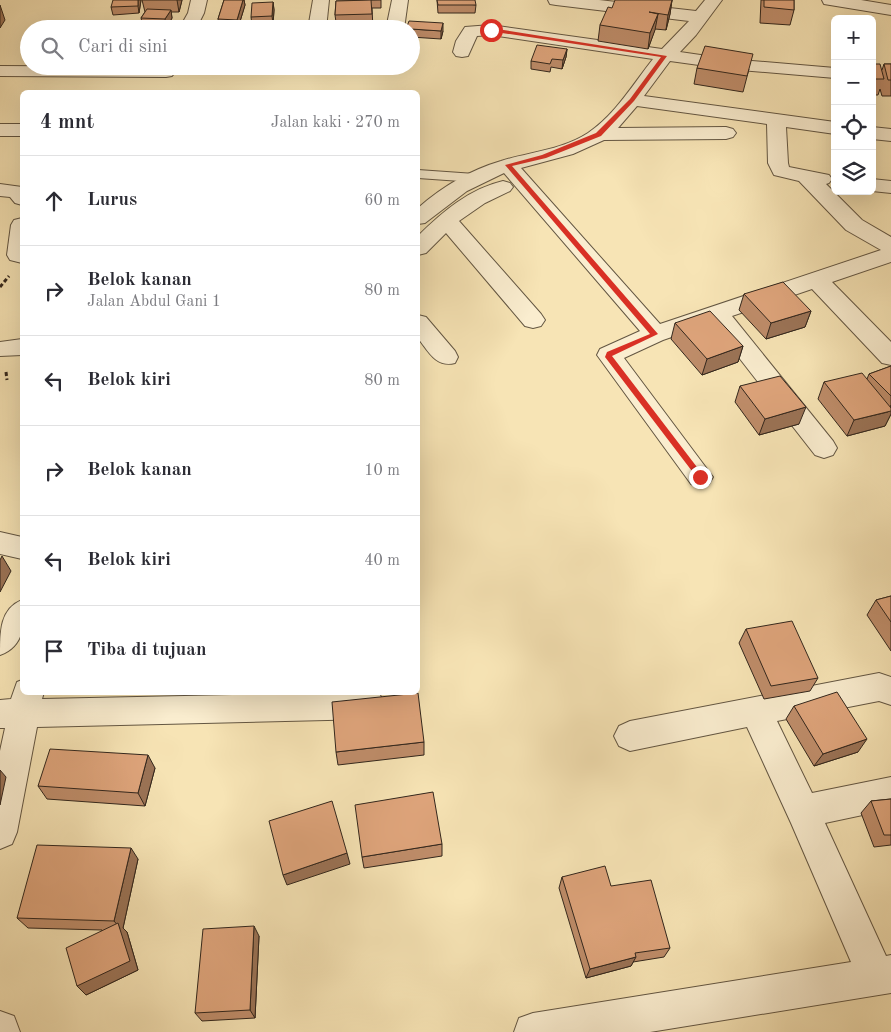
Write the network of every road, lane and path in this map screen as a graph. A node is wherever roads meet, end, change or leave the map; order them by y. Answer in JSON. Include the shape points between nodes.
{"nodes":[{"id":1,"x":199,"y":0,"type":"edge"},
{"id":2,"x":321,"y":0,"type":"edge"},
{"id":3,"x":400,"y":0,"type":"edge"},
{"id":4,"x":556,"y":0,"type":"edge"},
{"id":5,"x":714,"y":0,"type":"edge"},
{"id":6,"x":830,"y":0,"type":"edge"},
{"id":7,"x":891,"y":10,"type":"edge"},
{"id":8,"x":701,"y":17,"type":"junction"},
{"id":9,"x":191,"y":20,"type":"edge"},
{"id":10,"x":318,"y":20,"type":"edge"},
{"id":11,"x":397,"y":20,"type":"edge"},
{"id":12,"x":462,"y":52,"type":"dead end"},
{"id":13,"x":665,"y":56,"type":"junction"},
{"id":14,"x":0,"y":71,"type":"edge"},
{"id":15,"x":20,"y":71,"type":"edge"},
{"id":16,"x":831,"y":73,"type":"edge"},
{"id":17,"x":164,"y":75,"type":"edge"},
{"id":18,"x":0,"y":78,"type":"edge"},
{"id":19,"x":54,"y":78,"type":"dead end"},
{"id":20,"x":156,"y":90,"type":"edge"},
{"id":21,"x":632,"y":100,"type":"junction"},
{"id":22,"x":776,"y":120,"type":"junction"},
{"id":23,"x":831,"y":127,"type":"edge"},
{"id":24,"x":0,"y":130,"type":"edge"},
{"id":25,"x":20,"y":130,"type":"edge"},
{"id":26,"x":726,"y":133,"type":"dead end"},
{"id":27,"x":876,"y":133,"type":"edge"},
{"id":28,"x":598,"y":134,"type":"junction"},
{"id":29,"x":891,"y":135,"type":"edge"},
{"id":30,"x":515,"y":173,"type":"junction"},
{"id":31,"x":420,"y":174,"type":"edge"},
{"id":32,"x":806,"y":176,"type":"junction"},
{"id":33,"x":475,"y":178,"type":"junction"},
{"id":34,"x":831,"y":179,"type":"edge"},
{"id":35,"x":876,"y":185,"type":"edge"},
{"id":36,"x":891,"y":187,"type":"edge"},
{"id":37,"x":0,"y":190,"type":"edge"},
{"id":38,"x":20,"y":196,"type":"edge"},
{"id":39,"x":420,"y":216,"type":"edge"},
{"id":40,"x":447,"y":220,"type":"junction"},
{"id":41,"x":14,"y":231,"type":"edge"},
{"id":42,"x":420,"y":246,"type":"edge"},
{"id":43,"x":891,"y":246,"type":"edge"},
{"id":44,"x":891,"y":254,"type":"edge"},
{"id":45,"x":20,"y":256,"type":"edge"},
{"id":46,"x":816,"y":279,"type":"junction"},
{"id":47,"x":718,"y":314,"type":"junction"},
{"id":48,"x":533,"y":320,"type":"dead end"},
{"id":49,"x":420,"y":324,"type":"edge"},
{"id":50,"x":655,"y":334,"type":"junction"},
{"id":51,"x":446,"y":357,"type":"dead end"},
{"id":52,"x":891,"y":357,"type":"edge"},
{"id":53,"x":824,"y":448,"type":"dead end"},
{"id":54,"x":700,"y":477,"type":"dead end"},
{"id":55,"x":20,"y":615,"type":"edge"},
{"id":56,"x":0,"y":642,"type":"edge"},
{"id":57,"x":891,"y":691,"type":"edge"},
{"id":58,"x":381,"y":705,"type":"edge"},
{"id":59,"x":17,"y":706,"type":"edge"},
{"id":60,"x":756,"y":712,"type":"junction"},
{"id":61,"x":630,"y":736,"type":"dead end"},
{"id":62,"x":891,"y":794,"type":"edge"},
{"id":63,"x":803,"y":811,"type":"junction"},
{"id":64,"x":0,"y":832,"type":"edge"},
{"id":65,"x":883,"y":975,"type":"edge"},
{"id":66,"x":533,"y":1032,"type":"edge"}],
"edges":[{"from":1,"to":9,"type":"street"},
{"from":2,"to":10,"type":"street"},
{"from":3,"to":11,"type":"street"},
{"from":4,"to":8,"type":"street"},
{"from":5,"to":8,"type":"street"},
{"from":6,"to":7,"type":"street"},
{"from":8,"to":13,"type":"street"},
{"from":12,"to":13,"type":"street","via":[[471,32],[485,30]]},
{"from":13,"to":16,"type":"street"},
{"from":13,"to":21,"type":"street"},
{"from":14,"to":15,"type":"street"},
{"from":17,"to":20,"type":"street"},
{"from":18,"to":19,"type":"street"},
{"from":21,"to":22,"type":"street"},
{"from":21,"to":28,"type":"street"},
{"from":22,"to":23,"type":"street"},
{"from":22,"to":32,"type":"street","via":[[781,171]]},
{"from":24,"to":25,"type":"street"},
{"from":26,"to":28,"type":"street"},
{"from":27,"to":29,"type":"street"},
{"from":28,"to":30,"type":"street"},
{"from":30,"to":33,"type":"street"},
{"from":30,"to":40,"type":"street"},
{"from":30,"to":50,"type":"street"},
{"from":31,"to":33,"type":"lane"},
{"from":32,"to":34,"type":"street"},
{"from":32,"to":43,"type":"street","via":[[854,225]]},
{"from":33,"to":39,"type":"street","via":[[452,190]]},
{"from":35,"to":36,"type":"street"},
{"from":37,"to":38,"type":"street","via":[[17,192]]},
{"from":40,"to":42,"type":"street"},
{"from":40,"to":48,"type":"street"},
{"from":41,"to":45,"type":"street"},
{"from":44,"to":46,"type":"street"},
{"from":46,"to":47,"type":"street"},
{"from":46,"to":52,"type":"street"},
{"from":47,"to":50,"type":"street"},
{"from":47,"to":53,"type":"street"},
{"from":49,"to":51,"type":"street"},
{"from":50,"to":54,"type":"street","via":[[608,357]]},
{"from":55,"to":56,"type":"street"},
{"from":57,"to":60,"type":"street","via":[[880,688]]},
{"from":58,"to":59,"type":"street","via":[[299,708]]},
{"from":59,"to":64,"type":"street"},
{"from":60,"to":61,"type":"street"},
{"from":60,"to":63,"type":"street"},
{"from":62,"to":63,"type":"street"},
{"from":63,"to":65,"type":"street"},
{"from":65,"to":66,"type":"street"}]}
